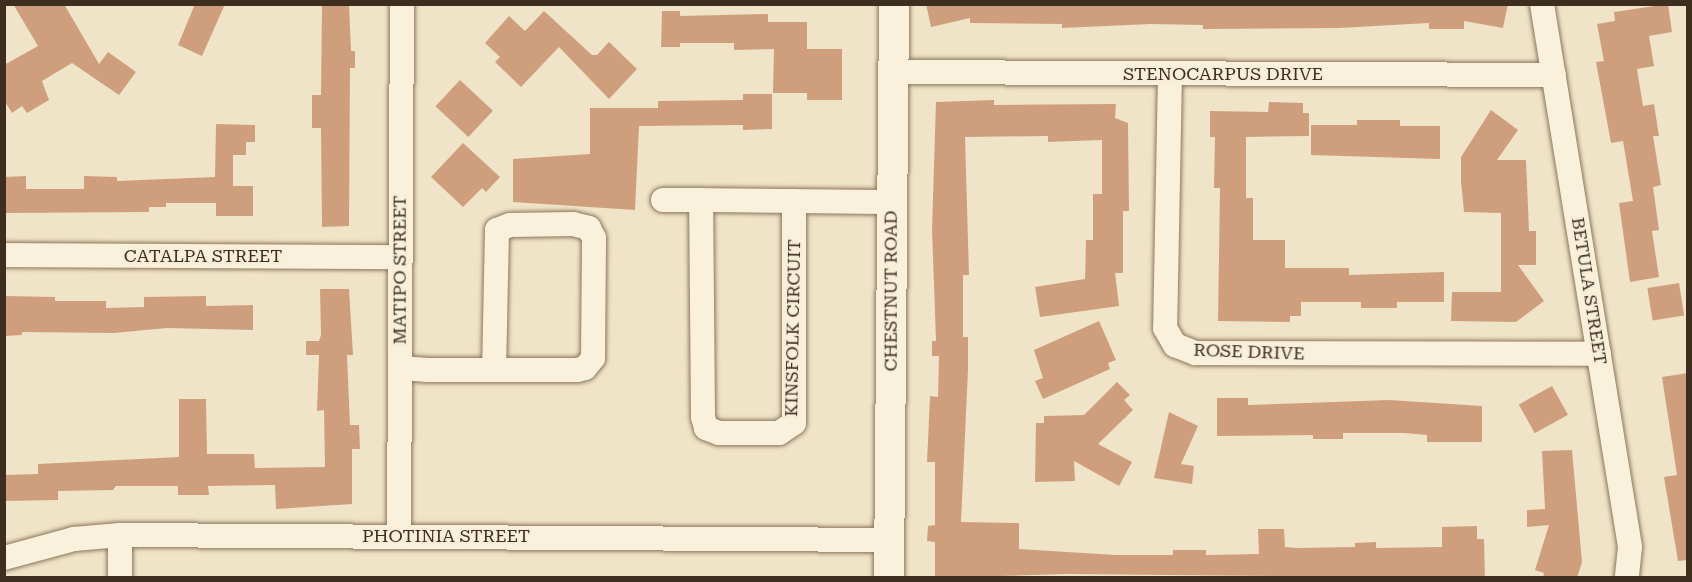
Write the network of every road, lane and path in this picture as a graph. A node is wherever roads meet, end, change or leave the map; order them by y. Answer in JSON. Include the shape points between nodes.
{"nodes":[{"id":1,"x":402,"y":4,"type":"edge"},
{"id":2,"x":894,"y":4,"type":"edge"},
{"id":3,"x":1542,"y":4,"type":"edge"},
{"id":4,"x":893,"y":72,"type":"junction"},
{"id":5,"x":1170,"y":74,"type":"junction"},
{"id":6,"x":1554,"y":75,"type":"junction"},
{"id":7,"x":663,"y":200,"type":"dead end"},
{"id":8,"x":701,"y":200,"type":"junction"},
{"id":9,"x":794,"y":201,"type":"junction"},
{"id":10,"x":892,"y":202,"type":"junction"},
{"id":11,"x":4,"y":255,"type":"edge"},
{"id":12,"x":401,"y":257,"type":"junction"},
{"id":13,"x":1599,"y":354,"type":"junction"},
{"id":14,"x":399,"y":368,"type":"junction"},
{"id":15,"x":494,"y":370,"type":"junction"},
{"id":16,"x":120,"y":535,"type":"junction"},
{"id":17,"x":399,"y":535,"type":"junction"},
{"id":18,"x":890,"y":540,"type":"junction"},
{"id":19,"x":4,"y":558,"type":"edge"},
{"id":20,"x":120,"y":578,"type":"edge"},
{"id":21,"x":889,"y":578,"type":"edge"},
{"id":22,"x":1627,"y":578,"type":"edge"}],
"edges":[{"from":1,"to":12,"type":"street","name":"MATIPO STREET"},
{"from":2,"to":4,"type":"street","name":"CHESTNUT ROAD"},
{"from":3,"to":6,"type":"street","name":"BETULA STREET"},
{"from":4,"to":5,"type":"street","name":"STENOCARPUS DRIVE"},
{"from":4,"to":10,"type":"street","name":"CHESTNUT ROAD"},
{"from":5,"to":6,"type":"street","name":"STENOCARPUS DRIVE"},
{"from":5,"to":13,"type":"street","name":"ROSE DRIVE","via":[[1165,327],[1175,345],[1195,353]]},
{"from":6,"to":13,"type":"street","name":"BETULA STREET"},
{"from":7,"to":8,"type":"street"},
{"from":8,"to":9,"type":"street"},
{"from":8,"to":9,"type":"street","name":"KINSFOLK CIRCUIT","via":[[703,417],[706,428],[719,433],[779,433],[794,423]]},
{"from":9,"to":10,"type":"street"},
{"from":10,"to":18,"type":"street","name":"CHESTNUT ROAD"},
{"from":11,"to":12,"type":"street","name":"CATALPA STREET"},
{"from":12,"to":14,"type":"street","name":"MATIPO STREET"},
{"from":13,"to":22,"type":"street","name":"BETULA STREET","via":[[1630,547]]},
{"from":14,"to":15,"type":"street"},
{"from":14,"to":17,"type":"street","name":"MATIPO STREET"},
{"from":15,"to":15,"type":"street","via":[[577,370],[591,364],[594,238],[589,228],[573,224],[510,225],[497,230]]},
{"from":16,"to":17,"type":"street","name":"PHOTINIA STREET"},
{"from":16,"to":19,"type":"street","name":"PHOTINIA STREET","via":[[74,539]]},
{"from":16,"to":20,"type":"street"},
{"from":17,"to":18,"type":"street","name":"PHOTINIA STREET"},
{"from":18,"to":21,"type":"street","name":"CHESTNUT ROAD"}]}
